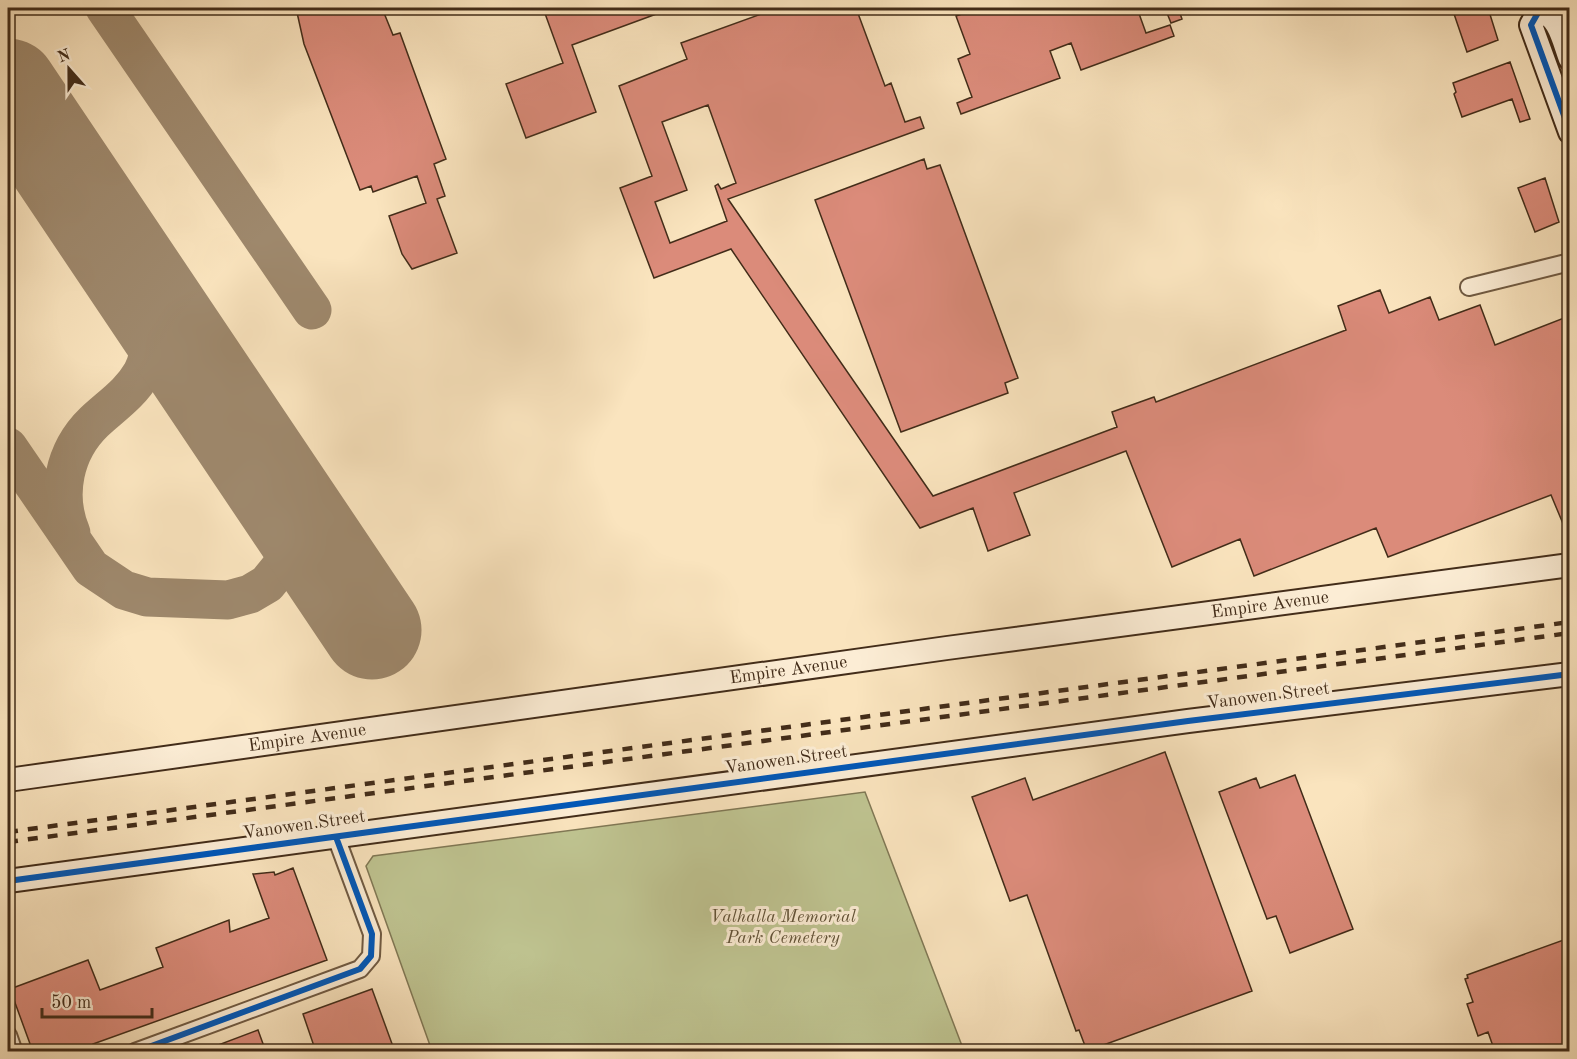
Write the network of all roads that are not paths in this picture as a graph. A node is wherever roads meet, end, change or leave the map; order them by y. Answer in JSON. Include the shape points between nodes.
{"nodes":[{"id":1,"x":1564,"y":8,"type":"edge"},
{"id":2,"x":1544,"y":9,"type":"edge"},
{"id":3,"x":1569,"y":59,"type":"edge"},
{"id":4,"x":1569,"y":132,"type":"edge"},
{"id":5,"x":1569,"y":262,"type":"edge"},
{"id":6,"x":1469,"y":287,"type":"dead end"},
{"id":7,"x":1569,"y":565,"type":"edge"},
{"id":8,"x":1569,"y":675,"type":"edge"},
{"id":9,"x":8,"y":780,"type":"edge"},
{"id":10,"x":336,"y":837,"type":"junction"},
{"id":11,"x":8,"y":881,"type":"edge"},
{"id":12,"x":8,"y":1035,"type":"edge"},
{"id":13,"x":14,"y":1052,"type":"edge"},
{"id":14,"x":135,"y":1052,"type":"edge"}],
"edges":[{"from":1,"to":2,"type":"street"},
{"from":2,"to":3,"type":"main road","via":[[1551,15]]},
{"from":2,"to":4,"type":"main road","via":[[1531,25]]},
{"from":5,"to":6,"type":"street"},
{"from":7,"to":9,"type":"main road","name":"Empire Avenue"},
{"from":8,"to":10,"type":"main road","name":"Vanowen Street","via":[[1177,723]]},
{"from":10,"to":11,"type":"main road","name":"Vanowen Street"},
{"from":10,"to":14,"type":"street","via":[[372,934],[371,956],[360,969]]},
{"from":12,"to":13,"type":"street"}]}
